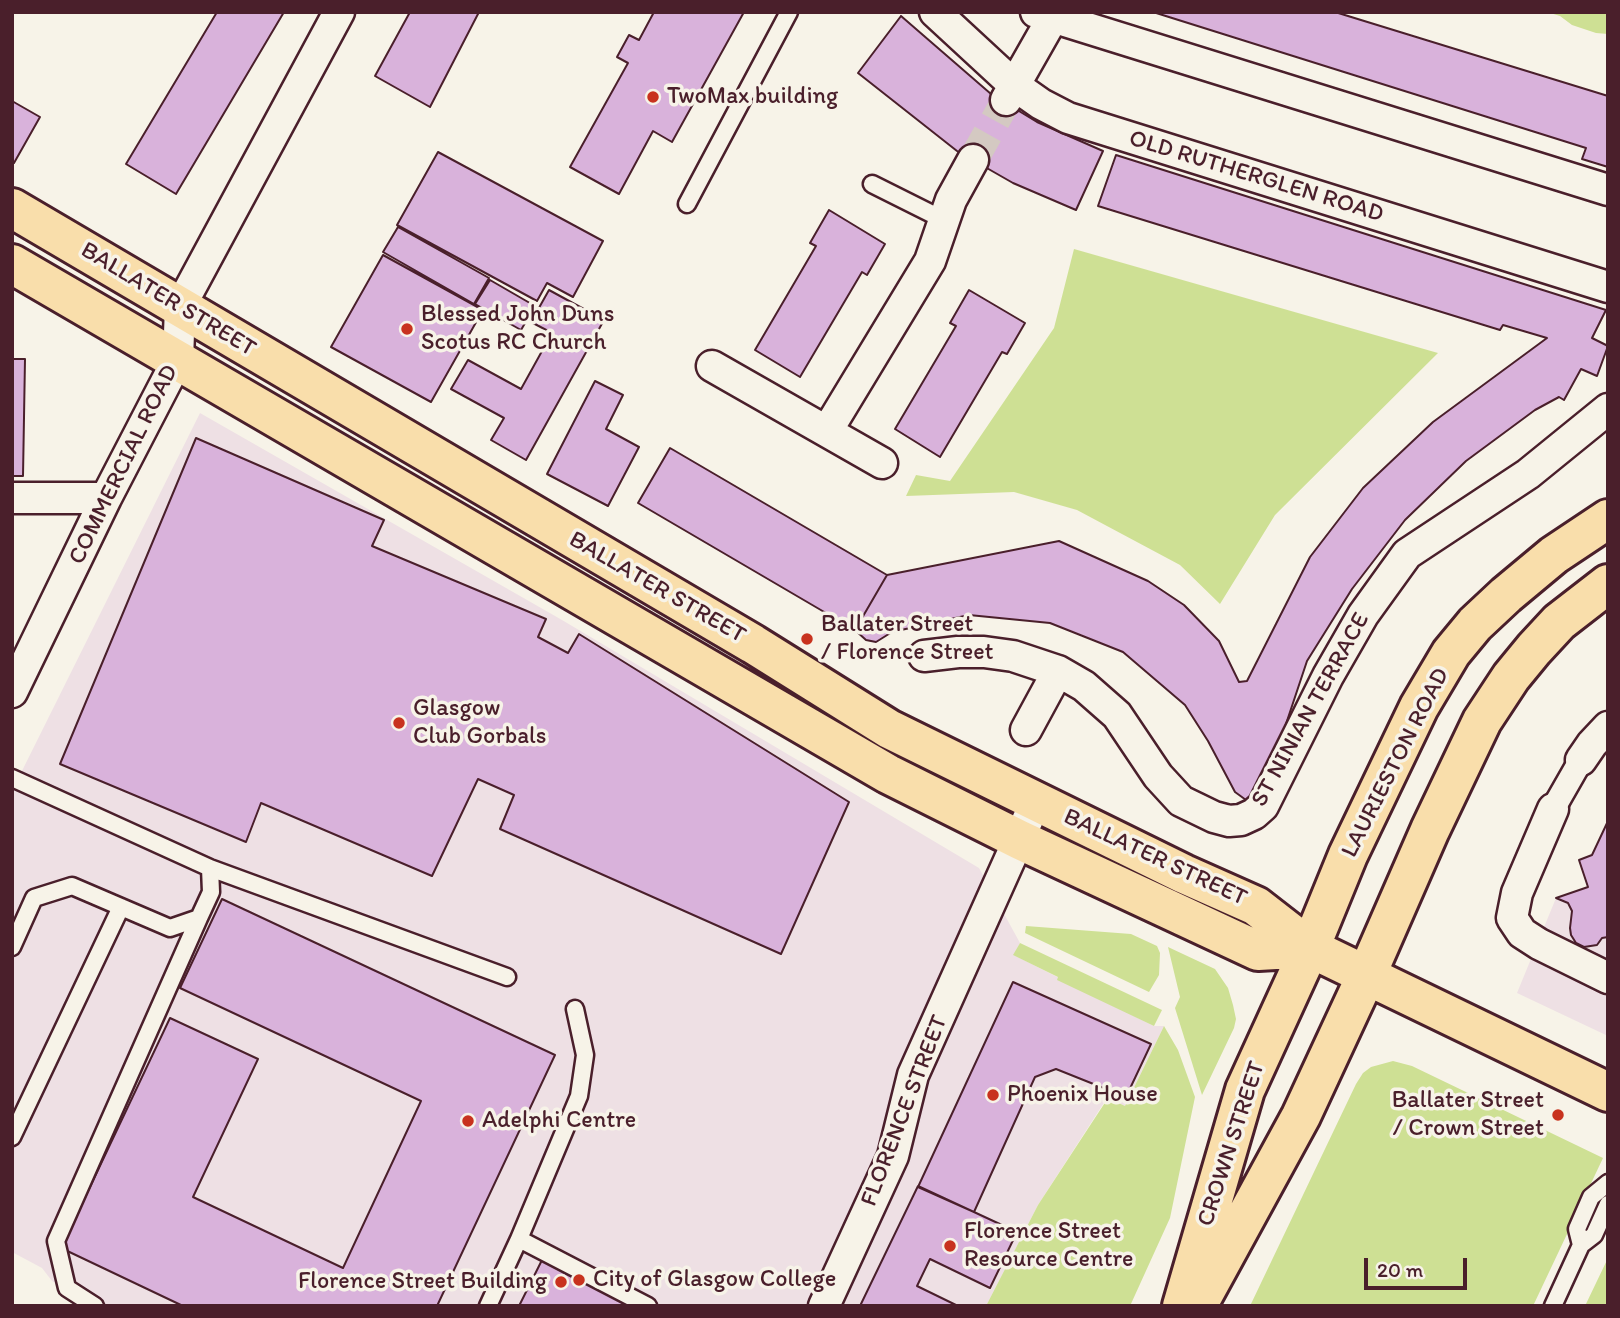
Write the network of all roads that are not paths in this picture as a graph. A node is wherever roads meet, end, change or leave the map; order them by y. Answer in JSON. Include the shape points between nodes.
{"nodes":[{"id":1,"x":339,"y":12,"type":"edge"},
{"id":2,"x":789,"y":12,"type":"edge"},
{"id":3,"x":935,"y":12,"type":"edge"},
{"id":4,"x":1048,"y":14,"type":"edge"},
{"id":5,"x":1009,"y":94,"type":"junction"},
{"id":6,"x":973,"y":160,"type":"tunnel mouth"},
{"id":7,"x":872,"y":184,"type":"dead end"},
{"id":8,"x":1608,"y":190,"type":"edge"},
{"id":9,"x":687,"y":204,"type":"dead end"},
{"id":10,"x":12,"y":208,"type":"edge"},
{"id":11,"x":944,"y":220,"type":"junction"},
{"id":12,"x":12,"y":264,"type":"edge"},
{"id":13,"x":1608,"y":287,"type":"edge"},
{"id":14,"x":180,"y":307,"type":"junction"},
{"id":15,"x":178,"y":359,"type":"junction"},
{"id":16,"x":712,"y":366,"type":"dead end"},
{"id":17,"x":1608,"y":409,"type":"edge"},
{"id":18,"x":827,"y":431,"type":"junction"},
{"id":19,"x":882,"y":463,"type":"dead end"},
{"id":20,"x":12,"y":498,"type":"edge"},
{"id":21,"x":106,"y":498,"type":"junction"},
{"id":22,"x":1608,"y":519,"type":"edge"},
{"id":23,"x":1608,"y":584,"type":"edge"},
{"id":24,"x":924,"y":656,"type":"dead end"},
{"id":25,"x":1058,"y":671,"type":"junction"},
{"id":26,"x":12,"y":692,"type":"edge"},
{"id":27,"x":1608,"y":727,"type":"edge"},
{"id":28,"x":1026,"y":730,"type":"dead end"},
{"id":29,"x":1581,"y":760,"type":"joint"},
{"id":30,"x":12,"y":779,"type":"edge"},
{"id":31,"x":1037,"y":802,"type":"junction"},
{"id":32,"x":1553,"y":809,"type":"joint"},
{"id":33,"x":1020,"y":840,"type":"junction"},
{"id":34,"x":210,"y":868,"type":"junction"},
{"id":35,"x":121,"y":907,"type":"junction"},
{"id":36,"x":199,"y":918,"type":"junction"},
{"id":37,"x":12,"y":947,"type":"edge"},
{"id":38,"x":1310,"y":948,"type":"junction"},
{"id":39,"x":1367,"y":974,"type":"junction"},
{"id":40,"x":507,"y":977,"type":"dead end"},
{"id":41,"x":1608,"y":978,"type":"edge"},
{"id":42,"x":575,"y":1009,"type":"dead end"},
{"id":43,"x":1608,"y":1092,"type":"edge"},
{"id":44,"x":12,"y":1137,"type":"edge"},
{"id":45,"x":1608,"y":1183,"type":"edge"},
{"id":46,"x":1608,"y":1204,"type":"edge"},
{"id":47,"x":519,"y":1239,"type":"junction"},
{"id":48,"x":1581,"y":1245,"type":"junction"},
{"id":49,"x":95,"y":1306,"type":"edge"},
{"id":50,"x":488,"y":1306,"type":"edge"},
{"id":51,"x":648,"y":1306,"type":"edge"},
{"id":52,"x":824,"y":1306,"type":"edge"},
{"id":53,"x":1182,"y":1306,"type":"edge"},
{"id":54,"x":1197,"y":1306,"type":"edge"},
{"id":55,"x":1553,"y":1306,"type":"edge"}],
"edges":[{"from":1,"to":14,"type":"street","name":"COMMERCIAL ROAD"},
{"from":2,"to":9,"type":"lane"},
{"from":3,"to":5,"type":"street","name":"OLD RUTHERGLEN ROAD"},
{"from":4,"to":5,"type":"street"},
{"from":4,"to":8,"type":"street"},
{"from":5,"to":13,"type":"street","name":"OLD RUTHERGLEN ROAD","via":[[1068,118]]},
{"from":6,"to":11,"type":"street"},
{"from":7,"to":11,"type":"lane"},
{"from":10,"to":14,"type":"main road","name":"BALLATER STREET"},
{"from":11,"to":18,"type":"street","via":[[930,261]]},
{"from":12,"to":15,"type":"main road","name":"BALLATER STREET"},
{"from":14,"to":15,"type":"street","name":"COMMERCIAL ROAD"},
{"from":14,"to":31,"type":"main road","name":"BALLATER STREET","via":[[889,729]]},
{"from":15,"to":21,"type":"street","name":"COMMERCIAL ROAD"},
{"from":15,"to":33,"type":"main road","name":"BALLATER STREET","via":[[888,774]]},
{"from":16,"to":18,"type":"street"},
{"from":17,"to":25,"type":"street","name":"ST NINIAN TERRACE","via":[[1528,474],[1407,554],[1363,615],[1263,806],[1254,814],[1229,821],[1181,801],[1158,776],[1117,715],[1084,686]]},
{"from":18,"to":19,"type":"street"},
{"from":20,"to":21,"type":"street"},
{"from":21,"to":26,"type":"street","name":"COMMERCIAL ROAD"},
{"from":22,"to":38,"type":"main road","name":"LAURIESTON ROAD","via":[[1506,594],[1451,653],[1390,764]]},
{"from":23,"to":39,"type":"main road","via":[[1542,640],[1482,721]]},
{"from":24,"to":25,"type":"street","name":"ST NINIAN TERRACE","via":[[984,652]]},
{"from":25,"to":28,"type":"street"},
{"from":27,"to":29,"type":"street"},
{"from":29,"to":32,"type":"street"},
{"from":30,"to":34,"type":"lane"},
{"from":31,"to":33,"type":"street","name":"FLORENCE STREET"},
{"from":31,"to":38,"type":"main road","name":"BALLATER STREET","via":[[1256,906]]},
{"from":32,"to":41,"type":"street","via":[[1517,893],[1512,918],[1522,933]]},
{"from":33,"to":38,"type":"main road","name":"BALLATER STREET","via":[[1258,951]]},
{"from":33,"to":52,"type":"street","name":"FLORENCE STREET","via":[[913,1075],[893,1156]]},
{"from":34,"to":36,"type":"lane","via":[[211,892]]},
{"from":34,"to":40,"type":"lane"},
{"from":35,"to":36,"type":"lane","via":[[170,928]]},
{"from":35,"to":37,"type":"lane","via":[[72,886],[34,898]]},
{"from":35,"to":44,"type":"lane"},
{"from":36,"to":49,"type":"lane","via":[[56,1241],[67,1288]]},
{"from":38,"to":39,"type":"main road","name":"BALLATER STREET"},
{"from":38,"to":53,"type":"main road","name":"CROWN STREET","via":[[1245,1090]]},
{"from":39,"to":43,"type":"main road","name":"BALLATER STREET"},
{"from":39,"to":54,"type":"main road","name":"CROWN STREET","via":[[1301,1116]]},
{"from":42,"to":47,"type":"lane","via":[[585,1055],[579,1096]]},
{"from":45,"to":48,"type":"lane","via":[[1591,1197],[1577,1229]]},
{"from":46,"to":48,"type":"lane","via":[[1594,1235]]},
{"from":47,"to":50,"type":"lane"},
{"from":47,"to":51,"type":"lane"},
{"from":48,"to":55,"type":"lane"}]}
